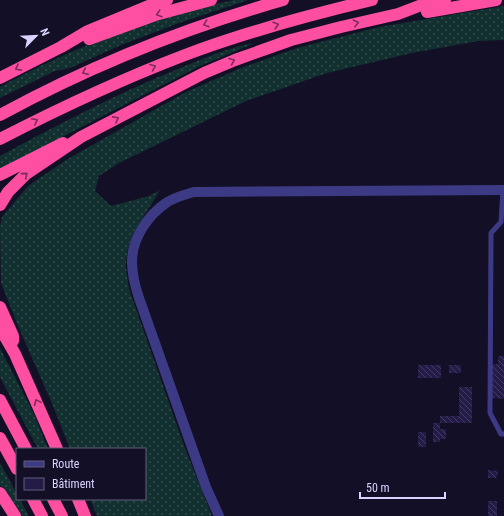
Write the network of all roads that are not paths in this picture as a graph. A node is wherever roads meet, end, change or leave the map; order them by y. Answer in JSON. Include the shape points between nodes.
{"nodes":[{"id":1,"x":167,"y":0,"type":"edge"},
{"id":2,"x":210,"y":0,"type":"edge"},
{"id":3,"x":284,"y":0,"type":"edge"},
{"id":4,"x":372,"y":0,"type":"edge"},
{"id":5,"x":445,"y":0,"type":"edge"},
{"id":6,"x":496,"y":0,"type":"edge"},
{"id":7,"x":398,"y":14,"type":"junction"},
{"id":8,"x":61,"y":47,"type":"junction"},
{"id":9,"x":0,"y":78,"type":"edge"},
{"id":10,"x":0,"y":115,"type":"edge"},
{"id":11,"x":81,"y":137,"type":"junction"},
{"id":12,"x":0,"y":139,"type":"edge"},
{"id":13,"x":0,"y":175,"type":"edge"},
{"id":14,"x":504,"y":190,"type":"edge"},
{"id":15,"x":0,"y":205,"type":"edge"},
{"id":16,"x":0,"y":307,"type":"edge"},
{"id":17,"x":0,"y":328,"type":"edge"},
{"id":18,"x":15,"y":354,"type":"junction"},
{"id":19,"x":0,"y":400,"type":"edge"},
{"id":20,"x":504,"y":434,"type":"edge"},
{"id":21,"x":0,"y":438,"type":"edge"},
{"id":22,"x":25,"y":448,"type":"edge"},
{"id":23,"x":58,"y":448,"type":"edge"},
{"id":24,"x":16,"y":467,"type":"edge"},
{"id":25,"x":0,"y":493,"type":"edge"},
{"id":26,"x":34,"y":500,"type":"edge"},
{"id":27,"x":54,"y":500,"type":"edge"},
{"id":28,"x":78,"y":500,"type":"edge"},
{"id":29,"x":15,"y":516,"type":"edge"},
{"id":30,"x":42,"y":516,"type":"edge"},
{"id":31,"x":62,"y":516,"type":"edge"},
{"id":32,"x":84,"y":516,"type":"edge"},
{"id":33,"x":219,"y":516,"type":"edge"}],
"edges":[{"from":1,"to":8,"type":"highway","via":[[88,31]]},
{"from":2,"to":8,"type":"highway","one_way":true,"via":[[154,15]]},
{"from":3,"to":10,"type":"highway","one_way":true,"via":[[232,15],[126,54],[75,76]]},
{"from":12,"to":4,"type":"highway","one_way":true,"via":[[135,74],[186,54],[274,26]]},
{"from":5,"to":7,"type":"highway"},
{"from":6,"to":7,"type":"highway"},
{"from":11,"to":7,"type":"highway","one_way":true,"via":[[184,83],[235,60],[291,40]]},
{"from":8,"to":9,"type":"highway","one_way":true},
{"from":11,"to":13,"type":"highway","via":[[58,144]]},
{"from":15,"to":11,"type":"highway","one_way":true,"via":[[8,192],[26,174]]},
{"from":14,"to":20,"type":"lane","via":[[501,222],[491,233],[490,413],[501,434]]},
{"from":14,"to":33,"type":"street","via":[[194,192],[166,203],[145,224],[138,235],[132,261],[138,298],[206,487]]},
{"from":16,"to":18,"type":"highway","via":[[13,336]]},
{"from":17,"to":18,"type":"highway"},
{"from":23,"to":18,"type":"highway","one_way":true},
{"from":19,"to":22,"type":"highway"},
{"from":21,"to":24,"type":"highway"},
{"from":25,"to":29,"type":"highway"},
{"from":26,"to":30,"type":"highway"},
{"from":27,"to":31,"type":"highway"},
{"from":28,"to":32,"type":"highway"}]}
